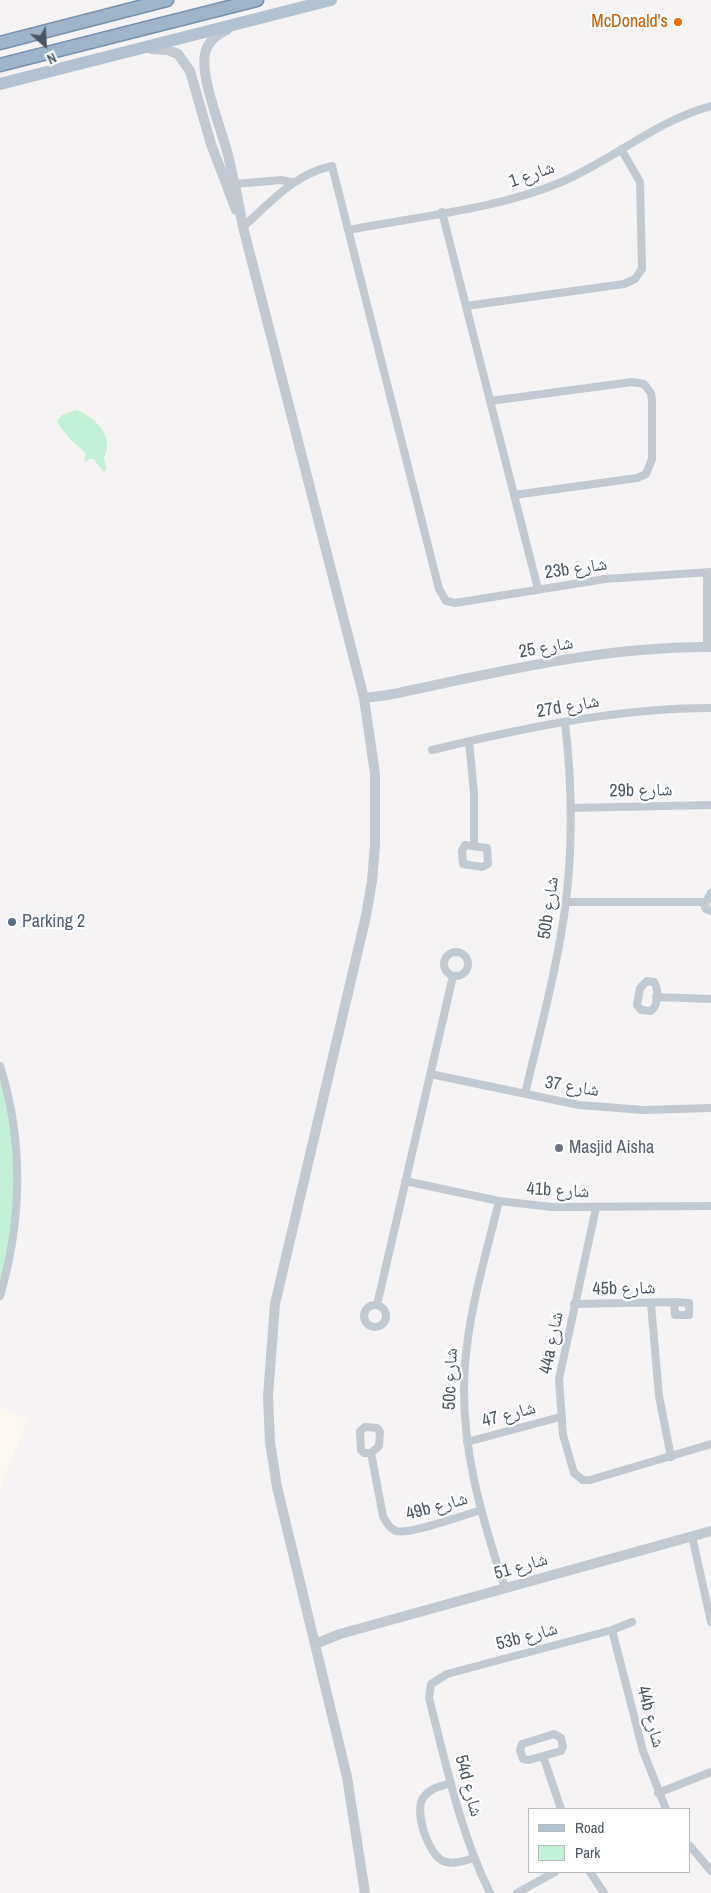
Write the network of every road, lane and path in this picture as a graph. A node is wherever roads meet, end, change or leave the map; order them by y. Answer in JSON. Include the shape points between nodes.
{"nodes":[{"id":1,"x":167,"y":0,"type":"edge"},
{"id":2,"x":257,"y":0,"type":"edge"},
{"id":3,"x":331,"y":0,"type":"edge"},
{"id":4,"x":258,"y":18,"type":"junction"},
{"id":5,"x":0,"y":43,"type":"edge"},
{"id":6,"x":111,"y":55,"type":"junction"},
{"id":7,"x":0,"y":65,"type":"edge"},
{"id":8,"x":0,"y":84,"type":"edge"},
{"id":9,"x":711,"y":106,"type":"edge"},
{"id":10,"x":621,"y":149,"type":"junction"},
{"id":11,"x":292,"y":182,"type":"junction"},
{"id":12,"x":235,"y":184,"type":"junction"},
{"id":13,"x":442,"y":212,"type":"junction"},
{"id":14,"x":243,"y":227,"type":"junction"},
{"id":15,"x":348,"y":230,"type":"junction"},
{"id":16,"x":466,"y":306,"type":"junction"},
{"id":17,"x":490,"y":400,"type":"junction"},
{"id":18,"x":514,"y":495,"type":"junction"},
{"id":19,"x":709,"y":572,"type":"edge"},
{"id":20,"x":538,"y":589,"type":"junction"},
{"id":21,"x":709,"y":647,"type":"edge"},
{"id":22,"x":365,"y":701,"type":"junction"},
{"id":23,"x":711,"y":708,"type":"edge"},
{"id":24,"x":565,"y":722,"type":"junction"},
{"id":25,"x":469,"y":741,"type":"junction"},
{"id":26,"x":432,"y":750,"type":"dead end"},
{"id":27,"x":711,"y":805,"type":"edge"},
{"id":28,"x":571,"y":808,"type":"junction"},
{"id":29,"x":474,"y":845,"type":"dead end"},
{"id":30,"x":711,"y":893,"type":"edge"},
{"id":31,"x":566,"y":902,"type":"junction"},
{"id":32,"x":704,"y":902,"type":"junction"},
{"id":33,"x":711,"y":911,"type":"edge"},
{"id":34,"x":453,"y":976,"type":"dead end"},
{"id":35,"x":656,"y":997,"type":"dead end"},
{"id":36,"x":711,"y":999,"type":"edge"},
{"id":37,"x":0,"y":1066,"type":"edge"},
{"id":38,"x":430,"y":1074,"type":"junction"},
{"id":39,"x":525,"y":1094,"type":"junction"},
{"id":40,"x":711,"y":1108,"type":"edge"},
{"id":41,"x":405,"y":1181,"type":"junction"},
{"id":42,"x":499,"y":1201,"type":"junction"},
{"id":43,"x":711,"y":1206,"type":"edge"},
{"id":44,"x":596,"y":1208,"type":"junction"},
{"id":45,"x":0,"y":1296,"type":"edge"},
{"id":46,"x":674,"y":1302,"type":"dead end"},
{"id":47,"x":574,"y":1304,"type":"junction"},
{"id":48,"x":651,"y":1304,"type":"junction"},
{"id":49,"x":377,"y":1305,"type":"dead end"},
{"id":50,"x":560,"y":1417,"type":"junction"},
{"id":51,"x":467,"y":1442,"type":"junction"},
{"id":52,"x":711,"y":1444,"type":"edge"},
{"id":53,"x":371,"y":1453,"type":"dead end"},
{"id":54,"x":671,"y":1457,"type":"junction"},
{"id":55,"x":481,"y":1510,"type":"junction"},
{"id":56,"x":711,"y":1531,"type":"edge"},
{"id":57,"x":689,"y":1537,"type":"junction"},
{"id":58,"x":502,"y":1589,"type":"junction"},
{"id":59,"x":708,"y":1601,"type":"edge"},
{"id":60,"x":632,"y":1622,"type":"dead end"},
{"id":61,"x":711,"y":1622,"type":"edge"},
{"id":62,"x":612,"y":1630,"type":"junction"},
{"id":63,"x":314,"y":1641,"type":"junction"},
{"id":64,"x":431,"y":1684,"type":"joint"},
{"id":65,"x":543,"y":1756,"type":"junction"},
{"id":66,"x":711,"y":1772,"type":"edge"},
{"id":67,"x":451,"y":1783,"type":"junction"},
{"id":68,"x":658,"y":1793,"type":"junction"},
{"id":69,"x":561,"y":1808,"type":"edge"},
{"id":70,"x":666,"y":1808,"type":"edge"},
{"id":71,"x":691,"y":1847,"type":"edge"},
{"id":72,"x":474,"y":1858,"type":"junction"},
{"id":73,"x":711,"y":1871,"type":"edge"},
{"id":74,"x":552,"y":1873,"type":"edge"},
{"id":75,"x":591,"y":1873,"type":"edge"},
{"id":76,"x":365,"y":1893,"type":"edge"},
{"id":77,"x":490,"y":1893,"type":"edge"},
{"id":78,"x":517,"y":1893,"type":"edge"},
{"id":79,"x":604,"y":1893,"type":"edge"}],
"edges":[{"from":1,"to":5,"type":"highway"},
{"from":2,"to":7,"type":"highway"},
{"from":3,"to":4,"type":"main road"},
{"from":4,"to":6,"type":"main road"},
{"from":4,"to":12,"type":"street","via":[[218,34],[204,56],[206,77]]},
{"from":6,"to":8,"type":"main road"},
{"from":6,"to":14,"type":"street","via":[[162,49],[178,54],[185,62],[221,172]]},
{"from":9,"to":10,"type":"street","name":"شارع 1","via":[[662,125]]},
{"from":10,"to":13,"type":"street","name":"شارع 1","via":[[581,173],[537,192]]},
{"from":10,"to":16,"type":"street","via":[[637,175],[641,190],[642,269],[635,279],[624,284]]},
{"from":11,"to":12,"type":"street"},
{"from":11,"to":14,"type":"street"},
{"from":11,"to":15,"type":"street","via":[[317,169],[332,166]]},
{"from":12,"to":14,"type":"street"},
{"from":13,"to":15,"type":"street","name":"شارع 1"},
{"from":13,"to":16,"type":"street"},
{"from":14,"to":22,"type":"street"},
{"from":15,"to":20,"type":"street","name":"23b شارع","via":[[439,590],[446,601],[455,603]]},
{"from":16,"to":17,"type":"street"},
{"from":17,"to":18,"type":"street"},
{"from":17,"to":18,"type":"street","via":[[632,382],[644,384],[651,393],[652,459],[646,474],[637,478]]},
{"from":18,"to":20,"type":"street"},
{"from":19,"to":20,"type":"street","name":"23b شارع","via":[[639,576]]},
{"from":19,"to":21,"type":"street"},
{"from":21,"to":22,"type":"street","name":"شارع 25","via":[[583,657]]},
{"from":22,"to":63,"type":"street","via":[[375,774],[376,845],[372,881],[279,1282],[268,1373],[276,1487]]},
{"from":23,"to":24,"type":"street","name":"27d شارع","via":[[652,710]]},
{"from":24,"to":25,"type":"street","name":"27d شارع"},
{"from":24,"to":28,"type":"street","name":"50b شارع"},
{"from":25,"to":26,"type":"street","name":"27d شارع"},
{"from":25,"to":29,"type":"street"},
{"from":27,"to":28,"type":"street","name":"29b شارع"},
{"from":28,"to":31,"type":"street","name":"50b شارع"},
{"from":30,"to":32,"type":"street"},
{"from":31,"to":32,"type":"street"},
{"from":31,"to":39,"type":"street","name":"50b شارع","via":[[555,967]]},
{"from":32,"to":33,"type":"street","via":[[706,909]]},
{"from":34,"to":38,"type":"street"},
{"from":35,"to":36,"type":"street"},
{"from":37,"to":45,"type":"street","via":[[14,1129],[18,1185],[13,1241]]},
{"from":38,"to":39,"type":"street","name":"شارع 37"},
{"from":38,"to":41,"type":"street"},
{"from":39,"to":40,"type":"street","name":"شارع 37","via":[[579,1105],[615,1108]]},
{"from":41,"to":42,"type":"street","name":"41b شارع"},
{"from":41,"to":49,"type":"street"},
{"from":42,"to":44,"type":"street","name":"41b شارع"},
{"from":42,"to":51,"type":"street","name":"50c شارع","via":[[467,1345],[464,1384]]},
{"from":43,"to":44,"type":"street","name":"41b شارع"},
{"from":44,"to":47,"type":"street","name":"44a شارع"},
{"from":46,"to":48,"type":"street","name":"45b شارع"},
{"from":47,"to":48,"type":"street","name":"45b شارع"},
{"from":47,"to":50,"type":"street","name":"44a شارع","via":[[559,1379]]},
{"from":48,"to":54,"type":"street","via":[[657,1381]]},
{"from":50,"to":51,"type":"street","name":"شارع 47"},
{"from":50,"to":54,"type":"street","name":"44a شارع","via":[[572,1469],[583,1480]]},
{"from":51,"to":55,"type":"street","name":"50c شارع"},
{"from":52,"to":54,"type":"street"},
{"from":53,"to":55,"type":"street","name":"49b شارع","via":[[383,1516],[395,1531],[408,1531]]},
{"from":55,"to":58,"type":"street","name":"50c شارع"},
{"from":56,"to":57,"type":"street","name":"شارع 51"},
{"from":57,"to":58,"type":"street","name":"شارع 51"},
{"from":57,"to":59,"type":"street"},
{"from":58,"to":63,"type":"street","name":"شارع 51"},
{"from":59,"to":61,"type":"street"},
{"from":60,"to":62,"type":"street","name":"53b شارع"},
{"from":62,"to":64,"type":"street","name":"53b شارع","via":[[447,1674]]},
{"from":62,"to":68,"type":"street","name":"44b شارع","via":[[639,1736]]},
{"from":63,"to":76,"type":"street","via":[[347,1777]]},
{"from":64,"to":67,"type":"street","name":"54d شارع","via":[[429,1698]]},
{"from":65,"to":65,"type":"street","via":[[562,1749],[558,1735],[524,1743],[520,1748],[524,1760]]},
{"from":65,"to":69,"type":"street"},
{"from":66,"to":68,"type":"street"},
{"from":67,"to":72,"type":"street","name":"54d شارع"},
{"from":67,"to":72,"type":"street","via":[[434,1788],[423,1798],[422,1821],[438,1858],[452,1863]]},
{"from":68,"to":70,"type":"street","name":"44b شارع"},
{"from":71,"to":73,"type":"street"},
{"from":72,"to":77,"type":"street","name":"54d شارع"},
{"from":74,"to":78,"type":"street"},
{"from":75,"to":79,"type":"street"}]}
